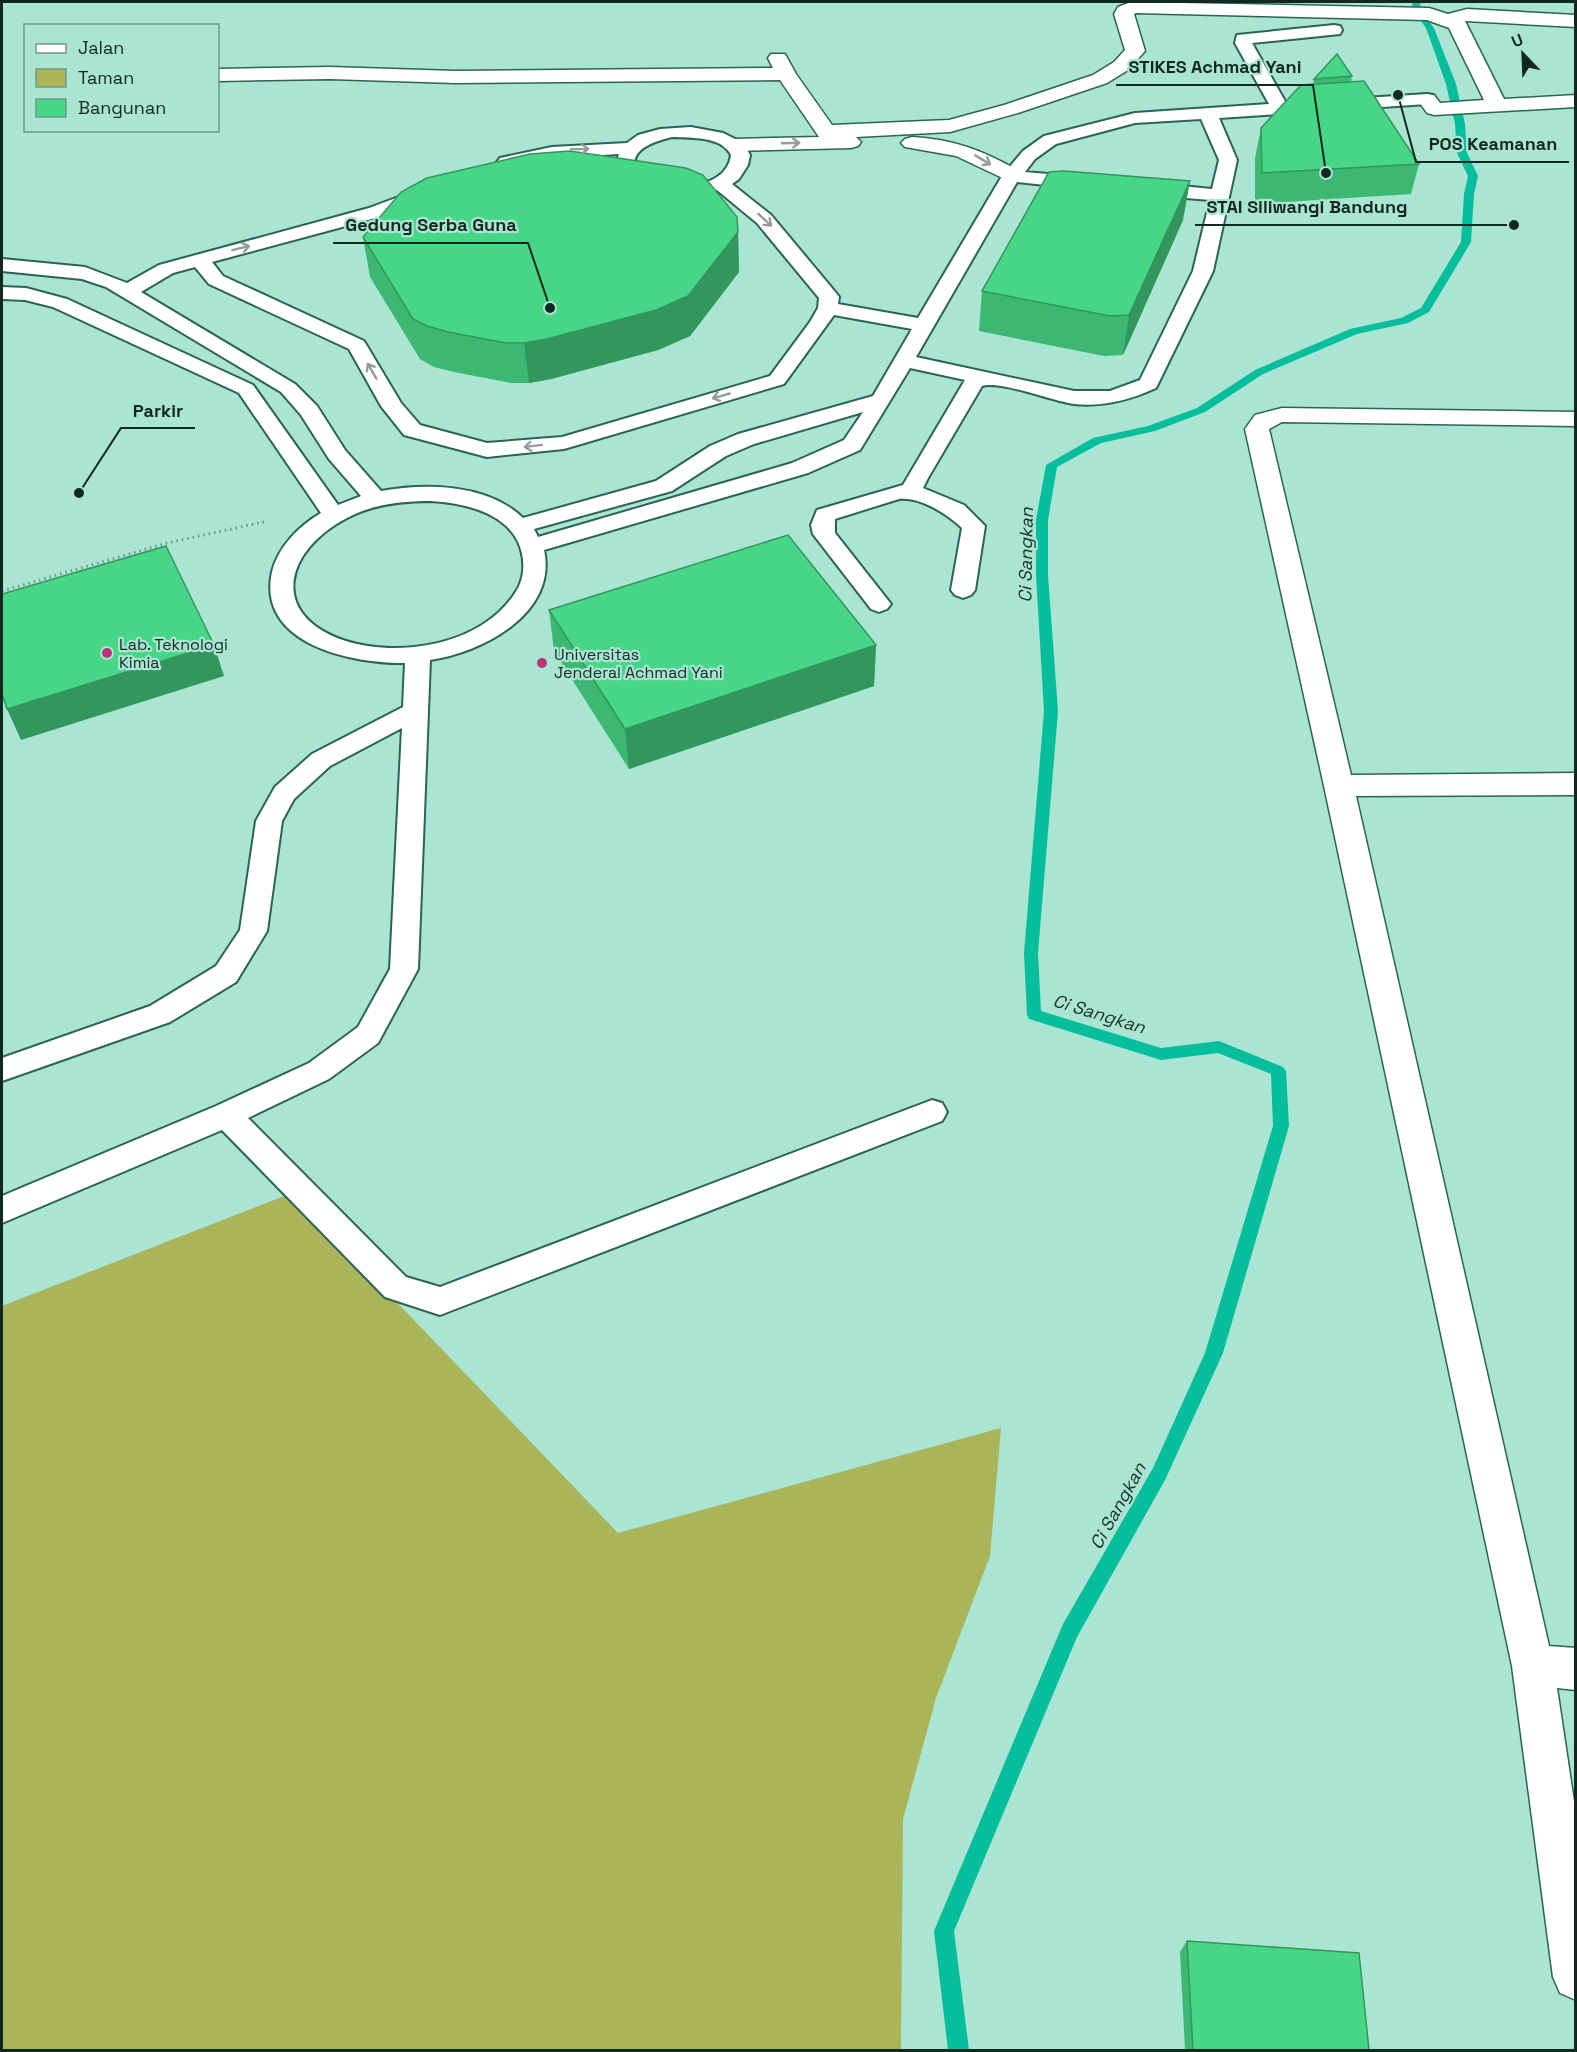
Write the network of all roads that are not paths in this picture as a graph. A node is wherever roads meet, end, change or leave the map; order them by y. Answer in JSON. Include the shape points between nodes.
{"nodes":[{"id":1,"x":1119,"y":6,"type":"edge"},
{"id":2,"x":1448,"y":20,"type":"junction"},
{"id":3,"x":1575,"y":21,"type":"edge"},
{"id":4,"x":1334,"y":30,"type":"dead end"},
{"id":5,"x":219,"y":75,"type":"edge"},
{"id":6,"x":1575,"y":92,"type":"edge"},
{"id":7,"x":1490,"y":101,"type":"junction"},
{"id":8,"x":1575,"y":101,"type":"edge"},
{"id":9,"x":1436,"y":104,"type":"junction"},
{"id":10,"x":1280,"y":107,"type":"junction"},
{"id":11,"x":1210,"y":117,"type":"junction"},
{"id":12,"x":733,"y":145,"type":"junction"},
{"id":13,"x":630,"y":148,"type":"junction"},
{"id":14,"x":492,"y":166,"type":"edge"},
{"id":15,"x":1011,"y":176,"type":"junction"},
{"id":16,"x":720,"y":183,"type":"junction"},
{"id":17,"x":1103,"y":185,"type":"edge"},
{"id":18,"x":443,"y":186,"type":"edge"},
{"id":19,"x":1127,"y":187,"type":"edge"},
{"id":20,"x":1220,"y":195,"type":"junction"},
{"id":21,"x":200,"y":260,"type":"junction"},
{"id":22,"x":2,"y":265,"type":"edge"},
{"id":23,"x":129,"y":291,"type":"junction"},
{"id":24,"x":2,"y":293,"type":"edge"},
{"id":25,"x":828,"y":308,"type":"junction"},
{"id":26,"x":925,"y":325,"type":"junction"},
{"id":27,"x":904,"y":360,"type":"junction"},
{"id":28,"x":985,"y":378,"type":"junction"},
{"id":29,"x":881,"y":400,"type":"junction"},
{"id":30,"x":1575,"y":419,"type":"edge"},
{"id":31,"x":910,"y":491,"type":"junction"},
{"id":32,"x":375,"y":500,"type":"junction"},
{"id":33,"x":330,"y":518,"type":"junction"},
{"id":34,"x":519,"y":526,"type":"junction"},
{"id":35,"x":532,"y":546,"type":"junction"},
{"id":36,"x":963,"y":590,"type":"dead end"},
{"id":37,"x":879,"y":604,"type":"dead end"},
{"id":38,"x":418,"y":654,"type":"junction"},
{"id":39,"x":415,"y":711,"type":"junction"},
{"id":40,"x":1575,"y":784,"type":"edge"},
{"id":41,"x":1339,"y":786,"type":"junction"},
{"id":42,"x":2,"y":1070,"type":"edge"},
{"id":43,"x":932,"y":1112,"type":"dead end"},
{"id":44,"x":226,"y":1115,"type":"junction"},
{"id":45,"x":2,"y":1210,"type":"edge"},
{"id":46,"x":1533,"y":1666,"type":"junction"},
{"id":47,"x":1575,"y":1669,"type":"edge"},
{"id":48,"x":1575,"y":1977,"type":"edge"}],
"edges":[{"from":1,"to":2,"type":"street","via":[[1420,14]]},
{"from":1,"to":5,"type":"street","via":[[1135,51],[1121,66],[1100,79],[950,126],[826,132],[782,66],[455,77]]},
{"from":2,"to":3,"type":"street","via":[[1467,15]]},
{"from":2,"to":7,"type":"street","via":[[1461,30]]},
{"from":4,"to":10,"type":"lane","via":[[1243,39]]},
{"from":6,"to":7,"type":"street"},
{"from":7,"to":8,"type":"street"},
{"from":7,"to":9,"type":"street"},
{"from":9,"to":10,"type":"lane"},
{"from":9,"to":11,"type":"lane"},
{"from":10,"to":11,"type":"lane"},
{"from":11,"to":15,"type":"lane","via":[[1081,131],[1050,140]]},
{"from":11,"to":20,"type":"lane","via":[[1228,159]]},
{"from":12,"to":13,"type":"lane","via":[[707,134],[672,132]]},
{"from":12,"to":15,"type":"street","one_way":true,"via":[[940,144],[969,152]]},
{"from":12,"to":16,"type":"lane","via":[[741,162],[737,171]]},
{"from":14,"to":13,"type":"lane","one_way":true,"via":[[530,155]]},
{"from":13,"to":16,"type":"lane","via":[[624,166],[640,182],[670,190]]},
{"from":15,"to":17,"type":"lane"},
{"from":15,"to":26,"type":"lane"},
{"from":16,"to":25,"type":"lane","one_way":true,"via":[[779,235],[829,297]]},
{"from":21,"to":18,"type":"lane","one_way":true,"via":[[376,212]]},
{"from":19,"to":20,"type":"lane"},
{"from":20,"to":28,"type":"lane","via":[[1203,271],[1149,384],[1108,400],[1080,399]]},
{"from":21,"to":23,"type":"lane","via":[[166,269]]},
{"from":25,"to":21,"type":"lane","one_way":true,"via":[[777,380],[564,443],[487,450],[412,430],[392,406],[357,345],[216,280]]},
{"from":22,"to":23,"type":"lane","via":[[85,273]]},
{"from":23,"to":32,"type":"lane","via":[[288,388]]},
{"from":24,"to":33,"type":"lane","via":[[26,294],[60,303],[246,389]]},
{"from":25,"to":26,"type":"lane"},
{"from":26,"to":27,"type":"lane"},
{"from":27,"to":28,"type":"lane"},
{"from":27,"to":29,"type":"lane"},
{"from":28,"to":31,"type":"lane","via":[[974,382]]},
{"from":29,"to":34,"type":"lane","via":[[746,439],[718,451],[664,486]]},
{"from":29,"to":35,"type":"lane","via":[[852,445],[800,468]]},
{"from":30,"to":41,"type":"street","via":[[1282,415],[1260,422],[1257,429]]},
{"from":31,"to":36,"type":"lane","via":[[956,510],[974,526]]},
{"from":31,"to":37,"type":"lane","via":[[825,515],[822,525]]},
{"from":32,"to":33,"type":"lane"},
{"from":32,"to":34,"type":"lane","via":[[404,495],[458,496],[493,508]]},
{"from":33,"to":38,"type":"lane","via":[[305,535],[282,570],[281,589],[286,607],[297,623],[335,646],[361,653]]},
{"from":34,"to":35,"type":"lane"},
{"from":35,"to":38,"type":"lane","via":[[535,576],[528,594],[514,611],[473,639]]},
{"from":38,"to":39,"type":"lane"},
{"from":39,"to":42,"type":"lane","via":[[321,760],[284,793],[269,821],[254,931],[226,974],[160,1014]]},
{"from":39,"to":44,"type":"lane","via":[[405,969],[368,1035],[319,1071]]},
{"from":40,"to":41,"type":"street"},
{"from":41,"to":46,"type":"street"},
{"from":43,"to":44,"type":"lane","via":[[440,1301],[396,1287]]},
{"from":44,"to":45,"type":"lane"},
{"from":46,"to":47,"type":"street"},
{"from":46,"to":48,"type":"street"}]}
